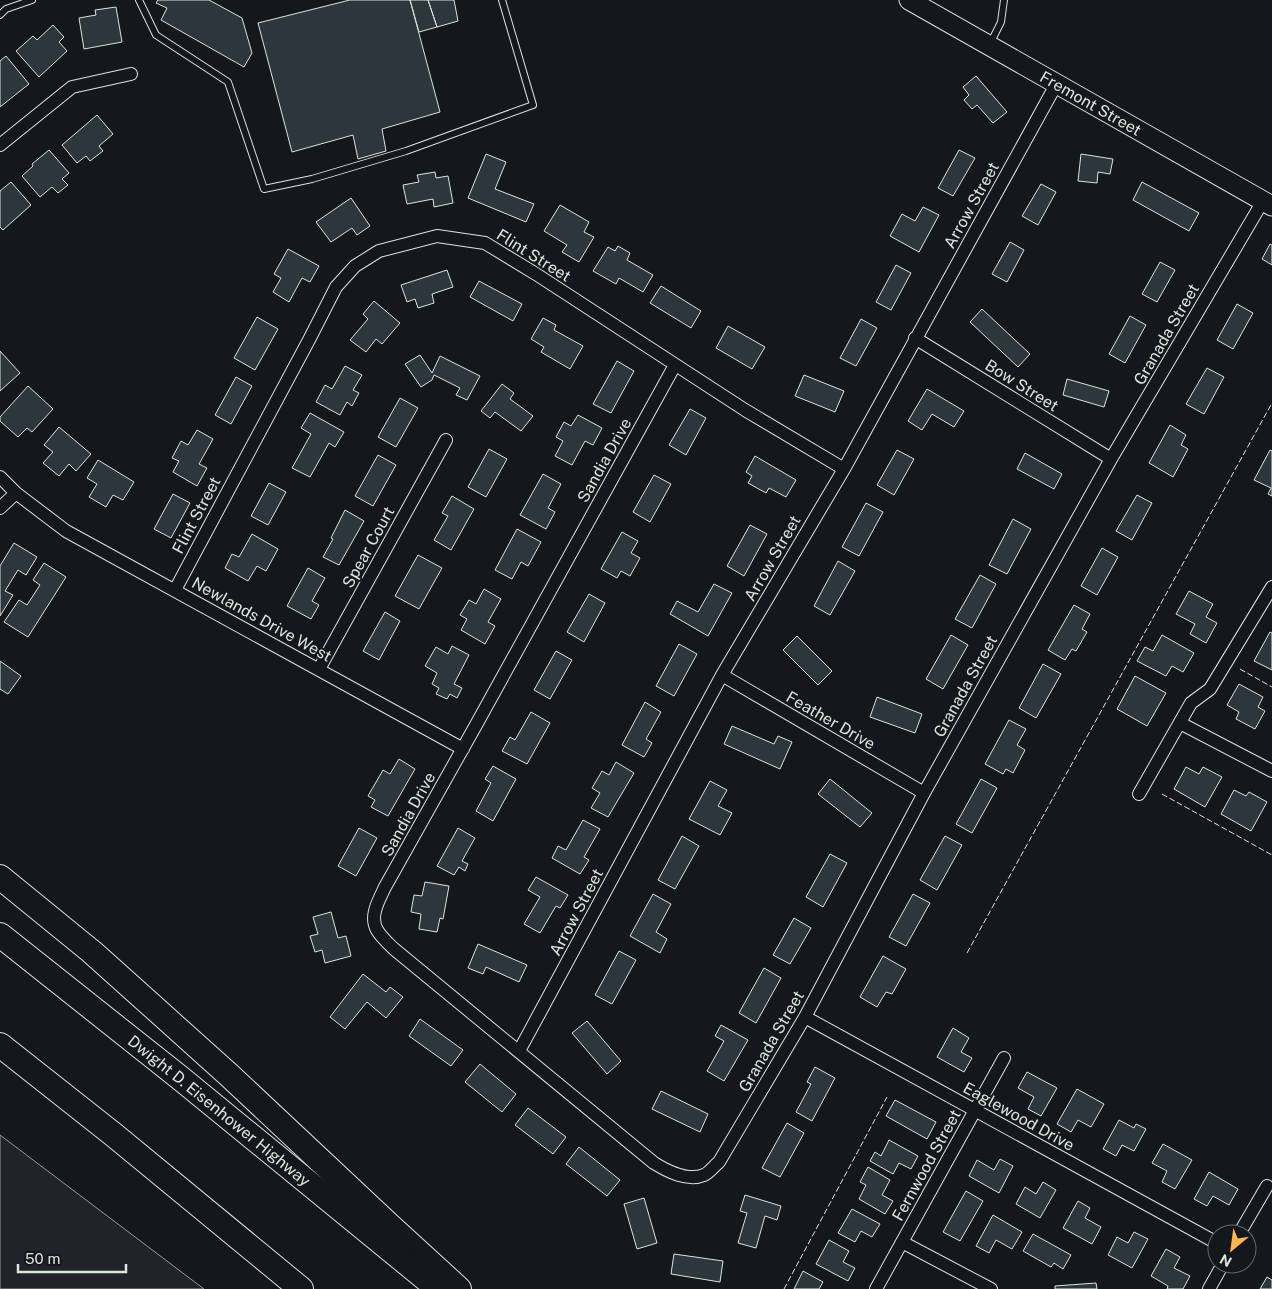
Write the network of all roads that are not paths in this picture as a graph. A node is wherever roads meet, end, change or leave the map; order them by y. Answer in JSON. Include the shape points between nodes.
{"nodes":[{"id":1,"x":32,"y":0,"type":"edge"},
{"id":2,"x":138,"y":0,"type":"edge"},
{"id":3,"x":502,"y":0,"type":"edge"},
{"id":4,"x":909,"y":0,"type":"edge"},
{"id":5,"x":1004,"y":0,"type":"edge"},
{"id":6,"x":0,"y":15,"type":"edge"},
{"id":7,"x":990,"y":45,"type":"junction"},
{"id":8,"x":131,"y":74,"type":"dead end"},
{"id":9,"x":1057,"y":83,"type":"junction"},
{"id":10,"x":0,"y":145,"type":"edge"},
{"id":11,"x":1267,"y":203,"type":"edge"},
{"id":12,"x":915,"y":338,"type":"junction"},
{"id":13,"x":675,"y":364,"type":"junction"},
{"id":14,"x":446,"y":440,"type":"dead end"},
{"id":15,"x":1111,"y":459,"type":"junction"},
{"id":16,"x":844,"y":469,"type":"junction"},
{"id":17,"x":0,"y":477,"type":"edge"},
{"id":18,"x":16,"y":492,"type":"junction"},
{"id":19,"x":0,"y":508,"type":"edge"},
{"id":20,"x":1272,"y":587,"type":"edge"},
{"id":21,"x":175,"y":590,"type":"junction"},
{"id":22,"x":319,"y":669,"type":"junction"},
{"id":23,"x":722,"y":676,"type":"junction"},
{"id":24,"x":1180,"y":723,"type":"junction"},
{"id":25,"x":463,"y":750,"type":"junction"},
{"id":26,"x":1272,"y":771,"type":"edge"},
{"id":27,"x":924,"y":793,"type":"junction"},
{"id":28,"x":1138,"y":794,"type":"dead end"},
{"id":29,"x":0,"y":878,"type":"edge"},
{"id":30,"x":0,"y":935,"type":"edge"},
{"id":31,"x":805,"y":1017,"type":"junction"},
{"id":32,"x":0,"y":1045,"type":"edge"},
{"id":33,"x":518,"y":1050,"type":"junction"},
{"id":34,"x":1004,"y":1058,"type":"dead end"},
{"id":35,"x":975,"y":1111,"type":"junction"},
{"id":36,"x":691,"y":1178,"type":"joint"},
{"id":37,"x":1267,"y":1186,"type":"dead end"},
{"id":38,"x":1246,"y":1224,"type":"edge"},
{"id":39,"x":1207,"y":1239,"type":"edge"},
{"id":40,"x":902,"y":1242,"type":"junction"},
{"id":41,"x":1217,"y":1274,"type":"edge"},
{"id":42,"x":302,"y":1289,"type":"edge"},
{"id":43,"x":438,"y":1289,"type":"edge"},
{"id":44,"x":459,"y":1289,"type":"edge"},
{"id":45,"x":876,"y":1289,"type":"edge"},
{"id":46,"x":991,"y":1289,"type":"edge"},
{"id":47,"x":1209,"y":1289,"type":"edge"}],
"edges":[{"from":1,"to":6,"type":"lane","via":[[6,9]]},
{"from":2,"to":3,"type":"lane","via":[[156,35],[228,82],[264,189],[312,179],[406,151],[533,105]]},
{"from":4,"to":7,"type":"street","name":"Fremont Street"},
{"from":5,"to":7,"type":"lane","via":[[1001,22]]},
{"from":7,"to":9,"type":"street","name":"Fremont Street"},
{"from":8,"to":10,"type":"street","via":[[72,87]]},
{"from":9,"to":11,"type":"street","name":"Fremont Street"},
{"from":9,"to":12,"type":"street","name":"Arrow Street"},
{"from":11,"to":15,"type":"street","name":"Granada Street"},
{"from":12,"to":15,"type":"street","name":"Bow Street"},
{"from":12,"to":16,"type":"street","name":"Arrow Street"},
{"from":13,"to":16,"type":"street","name":"Flint Street"},
{"from":13,"to":21,"type":"street","name":"Flint Street","via":[[485,243],[437,236],[379,251],[355,266],[336,287]]},
{"from":13,"to":25,"type":"street","name":"Sandia Drive"},
{"from":14,"to":22,"type":"street","name":"Spear Court"},
{"from":15,"to":27,"type":"street","name":"Granada Street"},
{"from":16,"to":23,"type":"street","name":"Arrow Street"},
{"from":17,"to":18,"type":"street","name":"Newlands Drive West"},
{"from":18,"to":19,"type":"street"},
{"from":18,"to":21,"type":"street","name":"Newlands Drive West","via":[[66,531]]},
{"from":20,"to":24,"type":"street","via":[[1210,689],[1191,703]]},
{"from":21,"to":22,"type":"street","name":"Newlands Drive West"},
{"from":22,"to":25,"type":"street","name":"Newlands Drive West"},
{"from":23,"to":27,"type":"street","name":"Feather Drive"},
{"from":23,"to":33,"type":"street","name":"Arrow Street"},
{"from":24,"to":26,"type":"street"},
{"from":24,"to":28,"type":"street"},
{"from":25,"to":33,"type":"street","name":"Sandia Drive","via":[[386,887],[374,921],[377,930],[394,949]]},
{"from":27,"to":31,"type":"street","name":"Granada Street"},
{"from":29,"to":44,"type":"highway","via":[[92,952]]},
{"from":30,"to":43,"type":"highway","name":"Dwight D. Eisenhower Highway","via":[[179,1076]]},
{"from":31,"to":35,"type":"street","name":"Eaglewood Drive"},
{"from":31,"to":36,"type":"street","name":"Granada Street","via":[[719,1162],[704,1175]]},
{"from":32,"to":42,"type":"highway"},
{"from":33,"to":36,"type":"street","name":"Sandia Drive","via":[[654,1163],[670,1173]]},
{"from":34,"to":35,"type":"street","name":"Fernwood Street"},
{"from":35,"to":39,"type":"street","name":"Eaglewood Drive"},
{"from":35,"to":40,"type":"street","name":"Fernwood Street"},
{"from":37,"to":38,"type":"street"},
{"from":40,"to":45,"type":"street","name":"Fernwood Street"},
{"from":40,"to":46,"type":"street"},
{"from":41,"to":47,"type":"street"}]}
